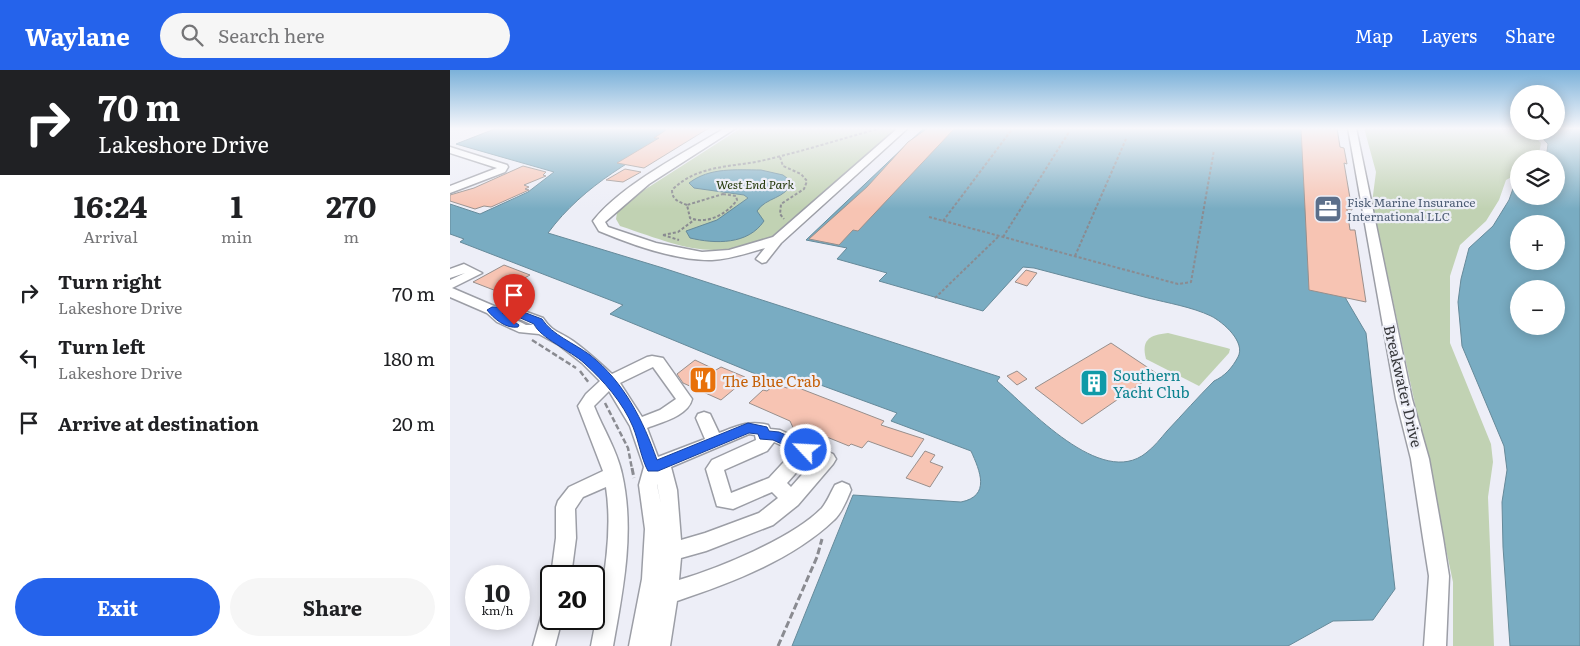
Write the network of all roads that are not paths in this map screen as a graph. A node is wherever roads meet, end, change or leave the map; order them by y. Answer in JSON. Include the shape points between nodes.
{"nodes":[{"id":1,"x":465,"y":155,"type":"edge"},
{"id":2,"x":688,"y":155,"type":"edge"},
{"id":3,"x":874,"y":155,"type":"edge"},
{"id":4,"x":1357,"y":155,"type":"edge"},
{"id":5,"x":450,"y":190,"type":"edge"},
{"id":6,"x":777,"y":240,"type":"junction"},
{"id":7,"x":762,"y":259,"type":"dead end"},
{"id":8,"x":450,"y":274,"type":"edge"},
{"id":9,"x":450,"y":286,"type":"edge"},
{"id":10,"x":450,"y":292,"type":"edge"},
{"id":11,"x":612,"y":382,"type":"junction"},
{"id":12,"x":704,"y":418,"type":"dead end"},
{"id":13,"x":638,"y":425,"type":"junction"},
{"id":14,"x":765,"y":436,"type":"junction"},
{"id":15,"x":715,"y":442,"type":"junction"},
{"id":16,"x":806,"y":450,"type":"junction"},
{"id":17,"x":653,"y":468,"type":"junction"},
{"id":18,"x":613,"y":474,"type":"junction"},
{"id":19,"x":775,"y":484,"type":"junction"},
{"id":20,"x":842,"y":490,"type":"dead end"},
{"id":21,"x":791,"y":499,"type":"junction"},
{"id":22,"x":662,"y":553,"type":"junction"},
{"id":23,"x":562,"y":565,"type":"edge"},
{"id":24,"x":658,"y":597,"type":"junction"},
{"id":25,"x":548,"y":630,"type":"edge"},
{"id":26,"x":544,"y":646,"type":"edge"},
{"id":27,"x":602,"y":646,"type":"edge"},
{"id":28,"x":640,"y":646,"type":"edge"},
{"id":29,"x":659,"y":646,"type":"edge"},
{"id":30,"x":1435,"y":646,"type":"edge"}],
"edges":[{"from":1,"to":5,"type":"street","via":[[502,167]]},
{"from":2,"to":6,"type":"street","via":[[620,200],[599,221],[603,229],[618,236],[704,256],[740,251]]},
{"from":3,"to":6,"type":"street"},
{"from":4,"to":30,"type":"street","name":"Breakwater Drive","via":[[1404,399],[1420,458],[1433,538],[1439,576]]},
{"from":6,"to":7,"type":"street"},
{"from":8,"to":9,"type":"street","via":[[464,268],[476,272]]},
{"from":10,"to":11,"type":"street","via":[[492,310],[502,319],[524,329],[542,330],[564,342]]},
{"from":11,"to":13,"type":"street"},
{"from":11,"to":13,"type":"street","via":[[658,362],[684,399],[678,407]]},
{"from":11,"to":18,"type":"street","via":[[590,398],[586,406]]},
{"from":12,"to":15,"type":"street"},
{"from":13,"to":17,"type":"street"},
{"from":14,"to":15,"type":"street","via":[[762,430],[748,428]]},
{"from":14,"to":16,"type":"street","via":[[774,435]]},
{"from":14,"to":19,"type":"street","via":[[761,446],[718,464],[715,474],[724,500],[732,501]]},
{"from":15,"to":17,"type":"street"},
{"from":16,"to":19,"type":"street"},
{"from":16,"to":21,"type":"street","via":[[827,459]]},
{"from":17,"to":22,"type":"street","via":[[648,485]]},
{"from":18,"to":23,"type":"street","via":[[576,492],[565,508]]},
{"from":18,"to":27,"type":"street","via":[[617,517],[614,582]]},
{"from":19,"to":21,"type":"street"},
{"from":20,"to":24,"type":"street","via":[[828,513],[803,533],[764,556],[702,583]]},
{"from":21,"to":22,"type":"street","via":[[766,519],[706,542]]},
{"from":22,"to":24,"type":"street"},
{"from":24,"to":28,"type":"street"},
{"from":24,"to":29,"type":"street"},
{"from":25,"to":26,"type":"street"}]}
